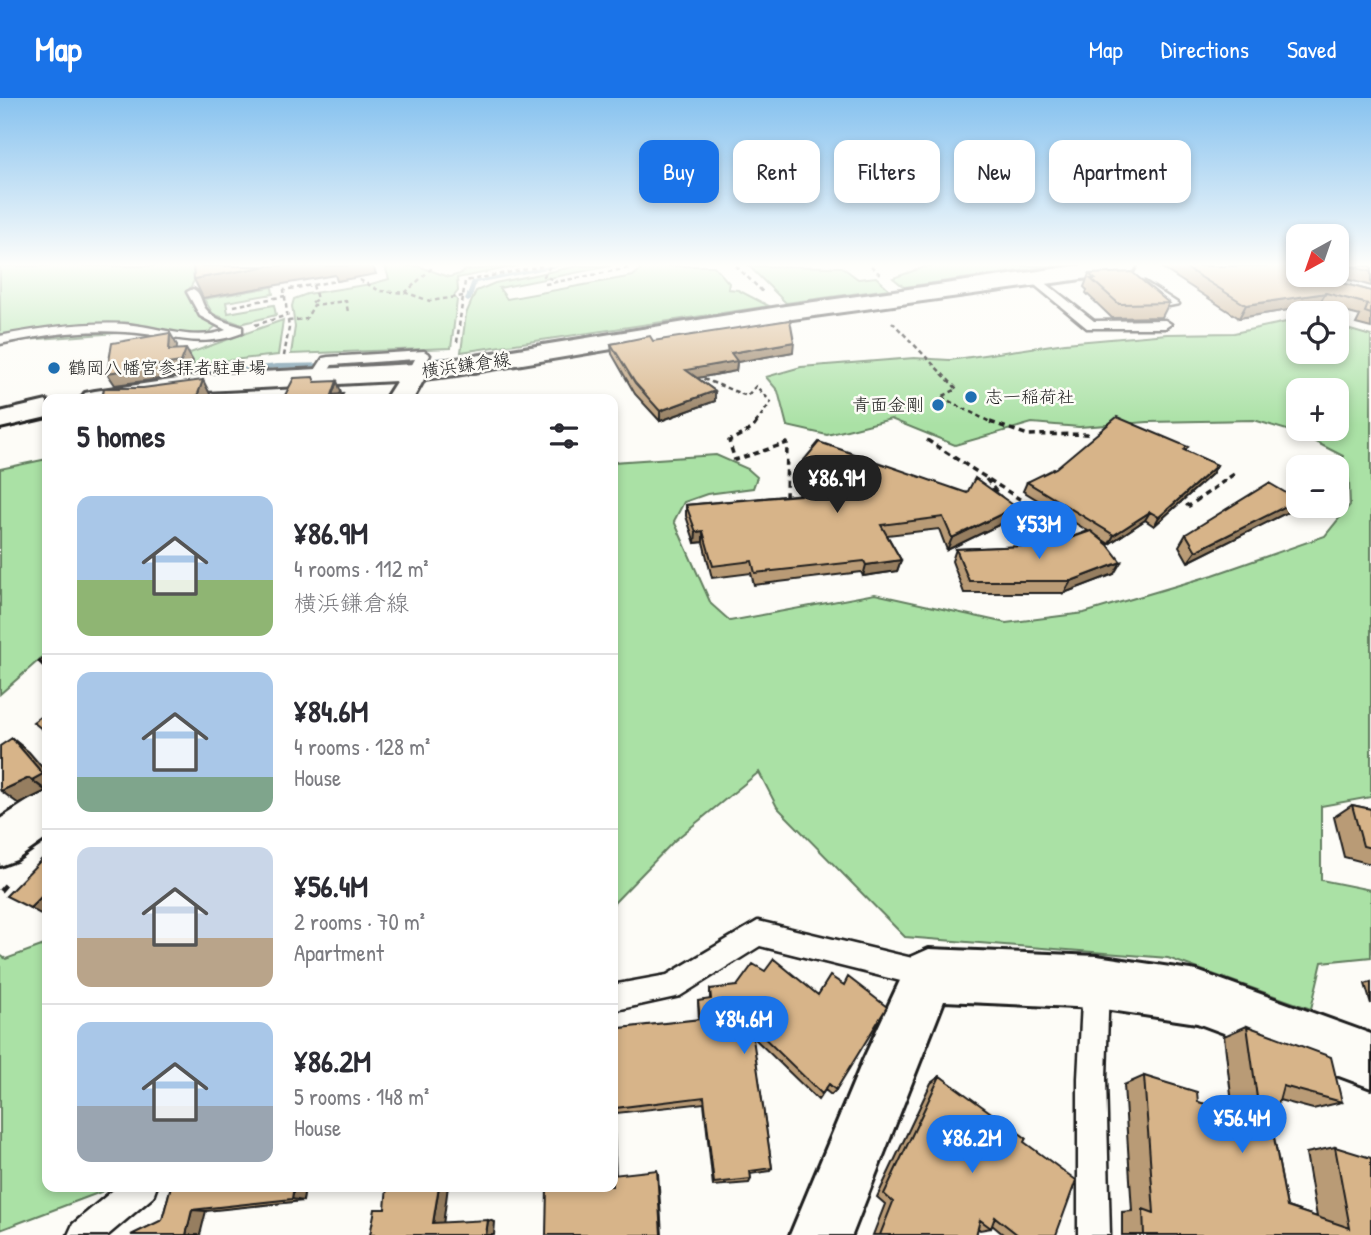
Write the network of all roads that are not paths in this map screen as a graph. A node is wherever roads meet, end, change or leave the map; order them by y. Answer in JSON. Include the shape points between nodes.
{"nodes":[{"id":1,"x":210,"y":319,"type":"edge"},
{"id":2,"x":757,"y":319,"type":"edge"},
{"id":3,"x":1084,"y":319,"type":"edge"},
{"id":4,"x":1165,"y":324,"type":"dead end"},
{"id":5,"x":0,"y":341,"type":"edge"},
{"id":6,"x":419,"y":365,"type":"junction"},
{"id":7,"x":127,"y":394,"type":"edge"},
{"id":8,"x":401,"y":394,"type":"edge"},
{"id":9,"x":42,"y":410,"type":"edge"},
{"id":10,"x":0,"y":420,"type":"edge"},
{"id":11,"x":42,"y":816,"type":"edge"},
{"id":12,"x":0,"y":845,"type":"edge"},
{"id":13,"x":929,"y":975,"type":"junction"},
{"id":14,"x":1097,"y":982,"type":"junction"},
{"id":15,"x":618,"y":997,"type":"edge"},
{"id":16,"x":1371,"y":1060,"type":"edge"},
{"id":17,"x":135,"y":1192,"type":"edge"},
{"id":18,"x":83,"y":1235,"type":"edge"},
{"id":19,"x":821,"y":1235,"type":"edge"},
{"id":20,"x":1094,"y":1235,"type":"edge"}],
"edges":[{"from":1,"to":5,"type":"lane","via":[[238,330],[196,341],[124,328],[43,331]]},
{"from":2,"to":6,"type":"main road","name":"横浜鎌倉線","via":[[456,367]]},
{"from":3,"to":4,"type":"lane","via":[[1091,325]]},
{"from":6,"to":7,"type":"main road","name":"横浜鎌倉線","via":[[323,368]]},
{"from":6,"to":8,"type":"main road"},
{"from":9,"to":10,"type":"main road"},
{"from":11,"to":12,"type":"main road"},
{"from":13,"to":14,"type":"main road"},
{"from":13,"to":15,"type":"lane","via":[[758,933],[671,987]]},
{"from":13,"to":19,"type":"main road"},
{"from":14,"to":16,"type":"main road","via":[[1197,997]]},
{"from":14,"to":20,"type":"lane","via":[[1092,1077]]},
{"from":17,"to":18,"type":"lane"}]}
